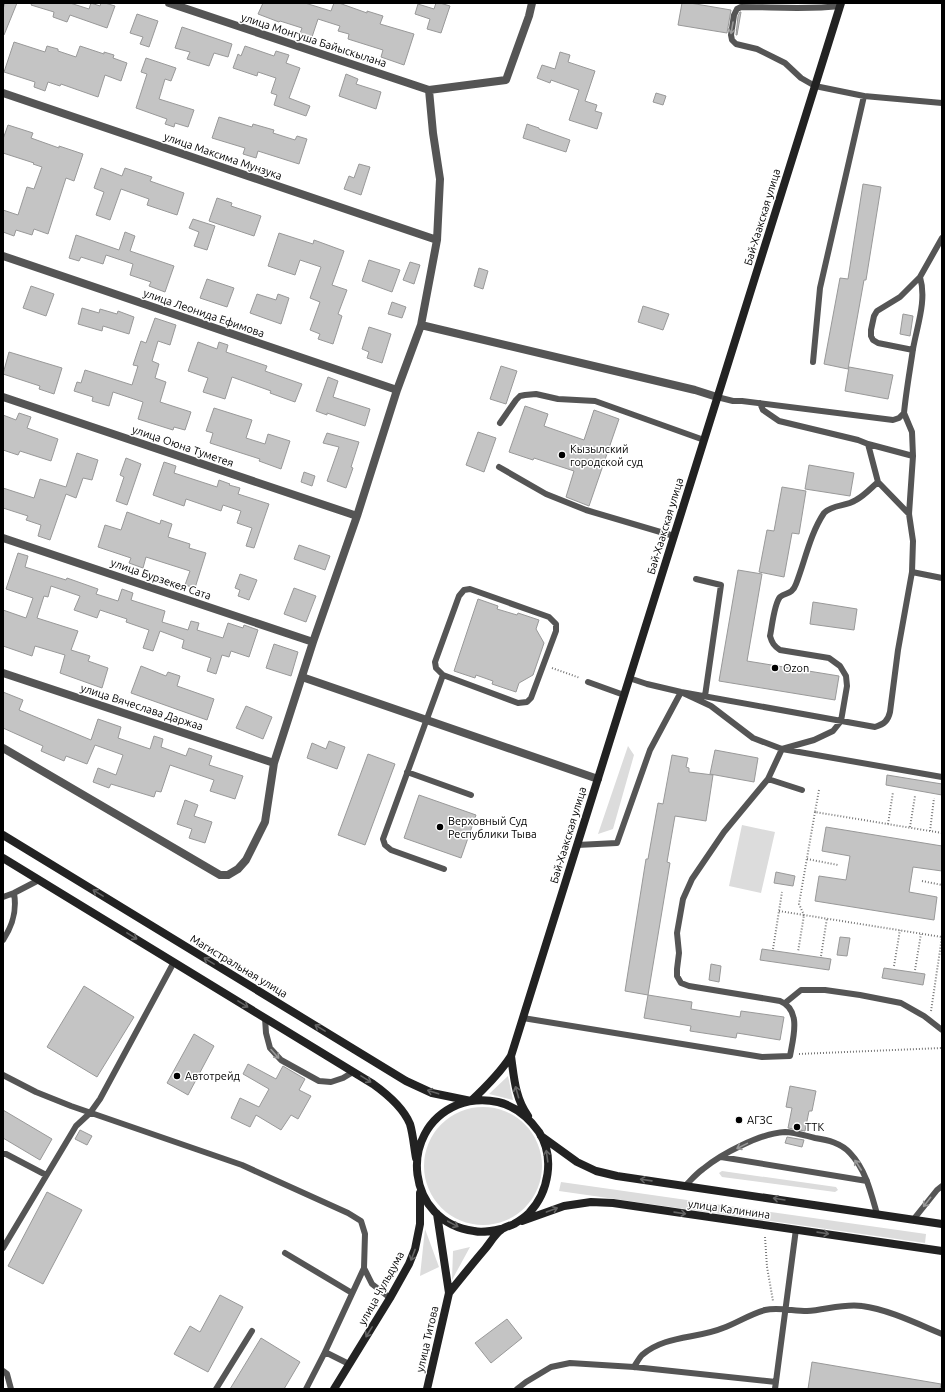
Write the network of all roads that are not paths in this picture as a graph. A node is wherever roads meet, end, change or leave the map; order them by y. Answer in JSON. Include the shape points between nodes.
{"nodes":[{"id":1,"x":170,"y":3,"type":"edge"},
{"id":2,"x":532,"y":3,"type":"edge"},
{"id":3,"x":840,"y":5,"type":"edge"},
{"id":4,"x":815,"y":86,"type":"junction"},
{"id":5,"x":429,"y":90,"type":"junction"},
{"id":6,"x":3,"y":93,"type":"edge"},
{"id":7,"x":864,"y":96,"type":"junction"},
{"id":8,"x":942,"y":103,"type":"edge"},
{"id":9,"x":436,"y":240,"type":"junction"},
{"id":10,"x":941,"y":241,"type":"edge"},
{"id":11,"x":3,"y":256,"type":"edge"},
{"id":12,"x":920,"y":277,"type":"junction"},
{"id":13,"x":421,"y":326,"type":"junction"},
{"id":14,"x":913,"y":350,"type":"junction"},
{"id":15,"x":813,"y":362,"type":"dead end"},
{"id":16,"x":397,"y":390,"type":"junction"},
{"id":17,"x":3,"y":397,"type":"edge"},
{"id":18,"x":717,"y":397,"type":"junction"},
{"id":19,"x":760,"y":403,"type":"junction"},
{"id":20,"x":904,"y":413,"type":"junction"},
{"id":21,"x":500,"y":423,"type":"dead end"},
{"id":22,"x":704,"y":440,"type":"junction"},
{"id":23,"x":868,"y":444,"type":"junction"},
{"id":24,"x":913,"y":456,"type":"junction"},
{"id":25,"x":499,"y":467,"type":"dead end"},
{"id":26,"x":878,"y":482,"type":"junction"},
{"id":27,"x":909,"y":514,"type":"junction"},
{"id":28,"x":357,"y":516,"type":"junction"},
{"id":29,"x":674,"y":536,"type":"junction"},
{"id":30,"x":3,"y":538,"type":"edge"},
{"id":31,"x":912,"y":572,"type":"junction"},
{"id":32,"x":942,"y":578,"type":"edge"},
{"id":33,"x":696,"y":580,"type":"dead end"},
{"id":34,"x":313,"y":642,"type":"junction"},
{"id":35,"x":3,"y":673,"type":"edge"},
{"id":36,"x":443,"y":676,"type":"junction"},
{"id":37,"x":302,"y":677,"type":"junction"},
{"id":38,"x":629,"y":678,"type":"junction"},
{"id":39,"x":588,"y":682,"type":"road end"},
{"id":40,"x":681,"y":692,"type":"junction"},
{"id":41,"x":624,"y":695,"type":"junction"},
{"id":42,"x":705,"y":696,"type":"junction"},
{"id":43,"x":427,"y":719,"type":"junction"},
{"id":44,"x":841,"y":721,"type":"junction"},
{"id":45,"x":3,"y":748,"type":"edge"},
{"id":46,"x":782,"y":749,"type":"junction"},
{"id":47,"x":274,"y":763,"type":"junction"},
{"id":48,"x":407,"y":772,"type":"junction"},
{"id":49,"x":942,"y":777,"type":"edge"},
{"id":50,"x":598,"y":779,"type":"junction"},
{"id":51,"x":768,"y":779,"type":"junction"},
{"id":52,"x":802,"y":790,"type":"dead end"},
{"id":53,"x":471,"y":795,"type":"dead end"},
{"id":54,"x":3,"y":835,"type":"edge"},
{"id":55,"x":577,"y":845,"type":"junction"},
{"id":56,"x":3,"y":858,"type":"edge"},
{"id":57,"x":444,"y":869,"type":"dead end"},
{"id":58,"x":39,"y":880,"type":"junction"},
{"id":59,"x":14,"y":893,"type":"junction"},
{"id":60,"x":3,"y":897,"type":"edge"},
{"id":61,"x":3,"y":940,"type":"edge"},
{"id":62,"x":174,"y":962,"type":"junction"},
{"id":63,"x":785,"y":1003,"type":"junction"},
{"id":64,"x":265,"y":1018,"type":"junction"},
{"id":65,"x":523,"y":1018,"type":"junction"},
{"id":66,"x":942,"y":1030,"type":"edge"},
{"id":67,"x":511,"y":1056,"type":"junction"},
{"id":68,"x":353,"y":1072,"type":"junction"},
{"id":69,"x":3,"y":1075,"type":"edge"},
{"id":70,"x":471,"y":1101,"type":"junction"},
{"id":71,"x":90,"y":1113,"type":"junction"},
{"id":72,"x":534,"y":1125,"type":"junction"},
{"id":73,"x":541,"y":1135,"type":"junction"},
{"id":74,"x":3,"y":1154,"type":"edge"},
{"id":75,"x":721,"y":1157,"type":"junction"},
{"id":76,"x":416,"y":1158,"type":"junction"},
{"id":77,"x":46,"y":1175,"type":"junction"},
{"id":78,"x":866,"y":1181,"type":"junction"},
{"id":79,"x":685,"y":1186,"type":"junction"},
{"id":80,"x":942,"y":1186,"type":"edge"},
{"id":81,"x":420,"y":1189,"type":"junction"},
{"id":82,"x":437,"y":1214,"type":"junction"},
{"id":83,"x":877,"y":1214,"type":"junction"},
{"id":84,"x":913,"y":1220,"type":"junction"},
{"id":85,"x":515,"y":1223,"type":"junction"},
{"id":86,"x":942,"y":1224,"type":"edge"},
{"id":87,"x":796,"y":1229,"type":"junction"},
{"id":88,"x":501,"y":1230,"type":"junction"},
{"id":89,"x":3,"y":1248,"type":"edge"},
{"id":90,"x":942,"y":1251,"type":"edge"},
{"id":91,"x":285,"y":1253,"type":"dead end"},
{"id":92,"x":364,"y":1268,"type":"junction"},
{"id":93,"x":352,"y":1293,"type":"junction"},
{"id":94,"x":449,"y":1293,"type":"junction"},
{"id":95,"x":390,"y":1298,"type":"junction"},
{"id":96,"x":786,"y":1311,"type":"junction"},
{"id":97,"x":252,"y":1331,"type":"dead end"},
{"id":98,"x":942,"y":1334,"type":"edge"},
{"id":99,"x":325,"y":1352,"type":"junction"},
{"id":100,"x":349,"y":1364,"type":"junction"},
{"id":101,"x":634,"y":1367,"type":"junction"},
{"id":102,"x":3,"y":1371,"type":"edge"},
{"id":103,"x":776,"y":1382,"type":"junction"},
{"id":104,"x":11,"y":1389,"type":"edge"},
{"id":105,"x":216,"y":1389,"type":"edge"},
{"id":106,"x":306,"y":1389,"type":"edge"},
{"id":107,"x":334,"y":1389,"type":"edge"},
{"id":108,"x":427,"y":1389,"type":"edge"},
{"id":109,"x":517,"y":1389,"type":"edge"},
{"id":110,"x":775,"y":1389,"type":"edge"}],
"edges":[{"from":1,"to":5,"type":"street","name":"улица Монгуша Байыскылана"},
{"from":2,"to":5,"type":"street","via":[[506,80]]},
{"from":3,"to":4,"type":"main road","name":"Бай-Хаакская улица"},
{"from":3,"to":4,"type":"lane","one_way":true,"via":[[818,8],[741,7],[734,15],[731,35],[736,44],[757,49],[784,63]]},
{"from":4,"to":7,"type":"lane"},
{"from":4,"to":18,"type":"main road","name":"Бай-Хаакская улица"},
{"from":5,"to":9,"type":"street","via":[[440,179]]},
{"from":6,"to":9,"type":"street","name":"улица Максима Мунзука"},
{"from":7,"to":8,"type":"lane"},
{"from":7,"to":15,"type":"lane","via":[[820,288]]},
{"from":9,"to":13,"type":"street"},
{"from":10,"to":12,"type":"lane"},
{"from":11,"to":16,"type":"street","name":"улица Леонида Ефимова"},
{"from":12,"to":14,"type":"lane","via":[[923,286],[922,302]]},
{"from":12,"to":14,"type":"lane","via":[[900,297],[876,311],[871,330],[873,340],[878,343]]},
{"from":13,"to":16,"type":"street"},
{"from":13,"to":18,"type":"street"},
{"from":14,"to":20,"type":"lane"},
{"from":16,"to":28,"type":"street"},
{"from":17,"to":28,"type":"street","name":"улица Оюна Туметея"},
{"from":18,"to":19,"type":"lane"},
{"from":18,"to":22,"type":"main road","name":"Бай-Хаакская улица"},
{"from":19,"to":20,"type":"lane","via":[[892,420]]},
{"from":19,"to":23,"type":"lane","via":[[763,410],[779,421]]},
{"from":20,"to":24,"type":"lane","via":[[912,432]]},
{"from":21,"to":22,"type":"lane","via":[[520,396],[536,394],[563,400],[595,401]]},
{"from":22,"to":29,"type":"main road","name":"Бай-Хаакская улица"},
{"from":23,"to":24,"type":"lane"},
{"from":23,"to":26,"type":"lane"},
{"from":24,"to":27,"type":"lane"},
{"from":25,"to":29,"type":"lane","via":[[546,494],[586,510]]},
{"from":26,"to":27,"type":"lane"},
{"from":26,"to":44,"type":"lane","via":[[856,500],[829,508],[824,513],[803,558],[792,592],[781,596],[777,603],[770,636],[775,647],[780,650],[829,658],[840,666],[846,676],[847,686]]},
{"from":27,"to":31,"type":"lane","via":[[913,541]]},
{"from":28,"to":34,"type":"street"},
{"from":29,"to":38,"type":"main road","name":"Бай-Хаакская улица"},
{"from":30,"to":34,"type":"street","name":"улица Бурзекея Сата"},
{"from":31,"to":32,"type":"lane"},
{"from":31,"to":44,"type":"lane","via":[[888,719],[875,727]]},
{"from":33,"to":42,"type":"lane","via":[[721,585]]},
{"from":34,"to":37,"type":"street"},
{"from":35,"to":47,"type":"street","name":"улица Вячеслава Даржаа"},
{"from":36,"to":36,"type":"lane","via":[[522,704],[527,702],[531,698],[556,630],[555,621],[470,589],[464,590],[459,596],[435,662],[436,668]]},
{"from":36,"to":43,"type":"lane"},
{"from":37,"to":43,"type":"street"},
{"from":37,"to":47,"type":"street"},
{"from":38,"to":40,"type":"lane"},
{"from":38,"to":41,"type":"main road","name":"Бай-Хаакская улица"},
{"from":39,"to":41,"type":"lane"},
{"from":40,"to":42,"type":"lane"},
{"from":40,"to":46,"type":"lane","via":[[711,706],[753,738]]},
{"from":40,"to":55,"type":"lane","via":[[650,750],[617,843]]},
{"from":41,"to":50,"type":"main road","name":"Бай-Хаакская улица"},
{"from":42,"to":44,"type":"lane"},
{"from":43,"to":48,"type":"lane"},
{"from":43,"to":50,"type":"street"},
{"from":44,"to":46,"type":"lane","via":[[833,731],[814,740]]},
{"from":45,"to":47,"type":"street","via":[[220,875],[228,875],[246,860],[265,822]]},
{"from":46,"to":49,"type":"lane"},
{"from":46,"to":51,"type":"lane"},
{"from":48,"to":53,"type":"lane"},
{"from":48,"to":57,"type":"lane","via":[[384,835],[384,842],[390,850]]},
{"from":50,"to":55,"type":"main road","name":"Бай-Хаакская улица"},
{"from":51,"to":52,"type":"lane"},
{"from":51,"to":63,"type":"lane","via":[[724,832],[692,879],[683,899],[677,933],[677,976],[681,983],[689,986]]},
{"from":70,"to":54,"type":"main road","name":"Магистральная улица","one_way":true,"via":[[432,1093],[406,1081]]},
{"from":55,"to":65,"type":"main road","name":"Бай-Хаакская улица"},
{"from":56,"to":58,"type":"main road"},
{"from":58,"to":59,"type":"lane"},
{"from":58,"to":62,"type":"main road","one_way":true},
{"from":59,"to":60,"type":"lane"},
{"from":59,"to":61,"type":"lane","via":[[16,902],[13,923]]},
{"from":62,"to":64,"type":"main road","one_way":true},
{"from":62,"to":71,"type":"lane"},
{"from":63,"to":65,"type":"lane","via":[[793,1013],[795,1024],[790,1056],[762,1057]]},
{"from":63,"to":66,"type":"lane","via":[[801,990],[825,990],[860,995],[901,1003]]},
{"from":64,"to":68,"type":"main road"},
{"from":64,"to":68,"type":"lane","one_way":true,"via":[[270,1048],[281,1060],[319,1081],[331,1082]]},
{"from":65,"to":67,"type":"main road","name":"Бай-Хаакская улица"},
{"from":67,"to":70,"type":"main road","name":"Бай-Хаакская улица","via":[[494,1079]]},
{"from":72,"to":67,"type":"main road","name":"Бай-Хаакская улица","one_way":true,"via":[[517,1094]]},
{"from":68,"to":76,"type":"main road","one_way":true,"via":[[386,1094],[404,1113],[411,1128]]},
{"from":69,"to":71,"type":"lane","via":[[36,1092]]},
{"from":70,"to":72,"type":"main road","via":[[499,1102],[512,1107]]},
{"from":70,"to":76,"type":"main road","via":[[450,1108],[431,1124],[424,1134]]},
{"from":71,"to":77,"type":"lane","via":[[76,1126]]},
{"from":71,"to":92,"type":"lane","via":[[242,1166],[348,1213],[360,1221],[365,1234]]},
{"from":72,"to":73,"type":"main road"},
{"from":79,"to":73,"type":"main road","name":"улица Калинина","one_way":true,"via":[[596,1171],[577,1162]]},
{"from":85,"to":73,"type":"main road","one_way":true,"via":[[529,1213],[539,1200],[546,1184],[547,1151]]},
{"from":74,"to":77,"type":"lane"},
{"from":75,"to":78,"type":"lane"},
{"from":78,"to":75,"type":"lane","one_way":true,"via":[[861,1167],[850,1152],[833,1141],[787,1132],[771,1134]]},
{"from":75,"to":79,"type":"lane"},
{"from":76,"to":81,"type":"main road","via":[[416,1174]]},
{"from":77,"to":89,"type":"lane"},
{"from":78,"to":83,"type":"lane"},
{"from":83,"to":79,"type":"main road","name":"улица Калинина","one_way":true},
{"from":80,"to":84,"type":"lane","one_way":true},
{"from":81,"to":82,"type":"main road","via":[[427,1203]]},
{"from":81,"to":95,"type":"main road","name":"улица Чульдума","one_way":true,"via":[[420,1224],[415,1249],[404,1275]]},
{"from":82,"to":88,"type":"main road","one_way":true,"via":[[461,1229],[485,1232]]},
{"from":82,"to":94,"type":"main road","name":"улица Титова"},
{"from":83,"to":84,"type":"main road","name":"улица Калинина"},
{"from":84,"to":86,"type":"main road","name":"улица Калинина"},
{"from":85,"to":87,"type":"main road","name":"улица Калинина","one_way":true,"via":[[564,1206],[591,1202]]},
{"from":85,"to":88,"type":"main road"},
{"from":87,"to":90,"type":"main road","name":"улица Калинина","one_way":true},
{"from":87,"to":96,"type":"lane"},
{"from":88,"to":94,"type":"main road","name":"улица Титова"},
{"from":91,"to":93,"type":"lane"},
{"from":92,"to":93,"type":"lane"},
{"from":92,"to":95,"type":"lane","via":[[372,1284]]},
{"from":93,"to":99,"type":"lane"},
{"from":94,"to":108,"type":"main road","name":"улица Титова"},
{"from":95,"to":100,"type":"main road","name":"улица Чульдума","one_way":true},
{"from":96,"to":98,"type":"lane","via":[[861,1306],[886,1312]]},
{"from":96,"to":101,"type":"lane","via":[[765,1310],[722,1329],[676,1338],[642,1355]]},
{"from":96,"to":103,"type":"lane"},
{"from":97,"to":105,"type":"lane"},
{"from":99,"to":100,"type":"lane"},
{"from":99,"to":106,"type":"lane"},
{"from":100,"to":107,"type":"main road","name":"улица Чульдума"},
{"from":101,"to":103,"type":"lane"},
{"from":101,"to":109,"type":"lane","via":[[570,1363],[551,1367]]},
{"from":102,"to":104,"type":"lane","via":[[7,1374]]},
{"from":103,"to":110,"type":"lane"}]}
